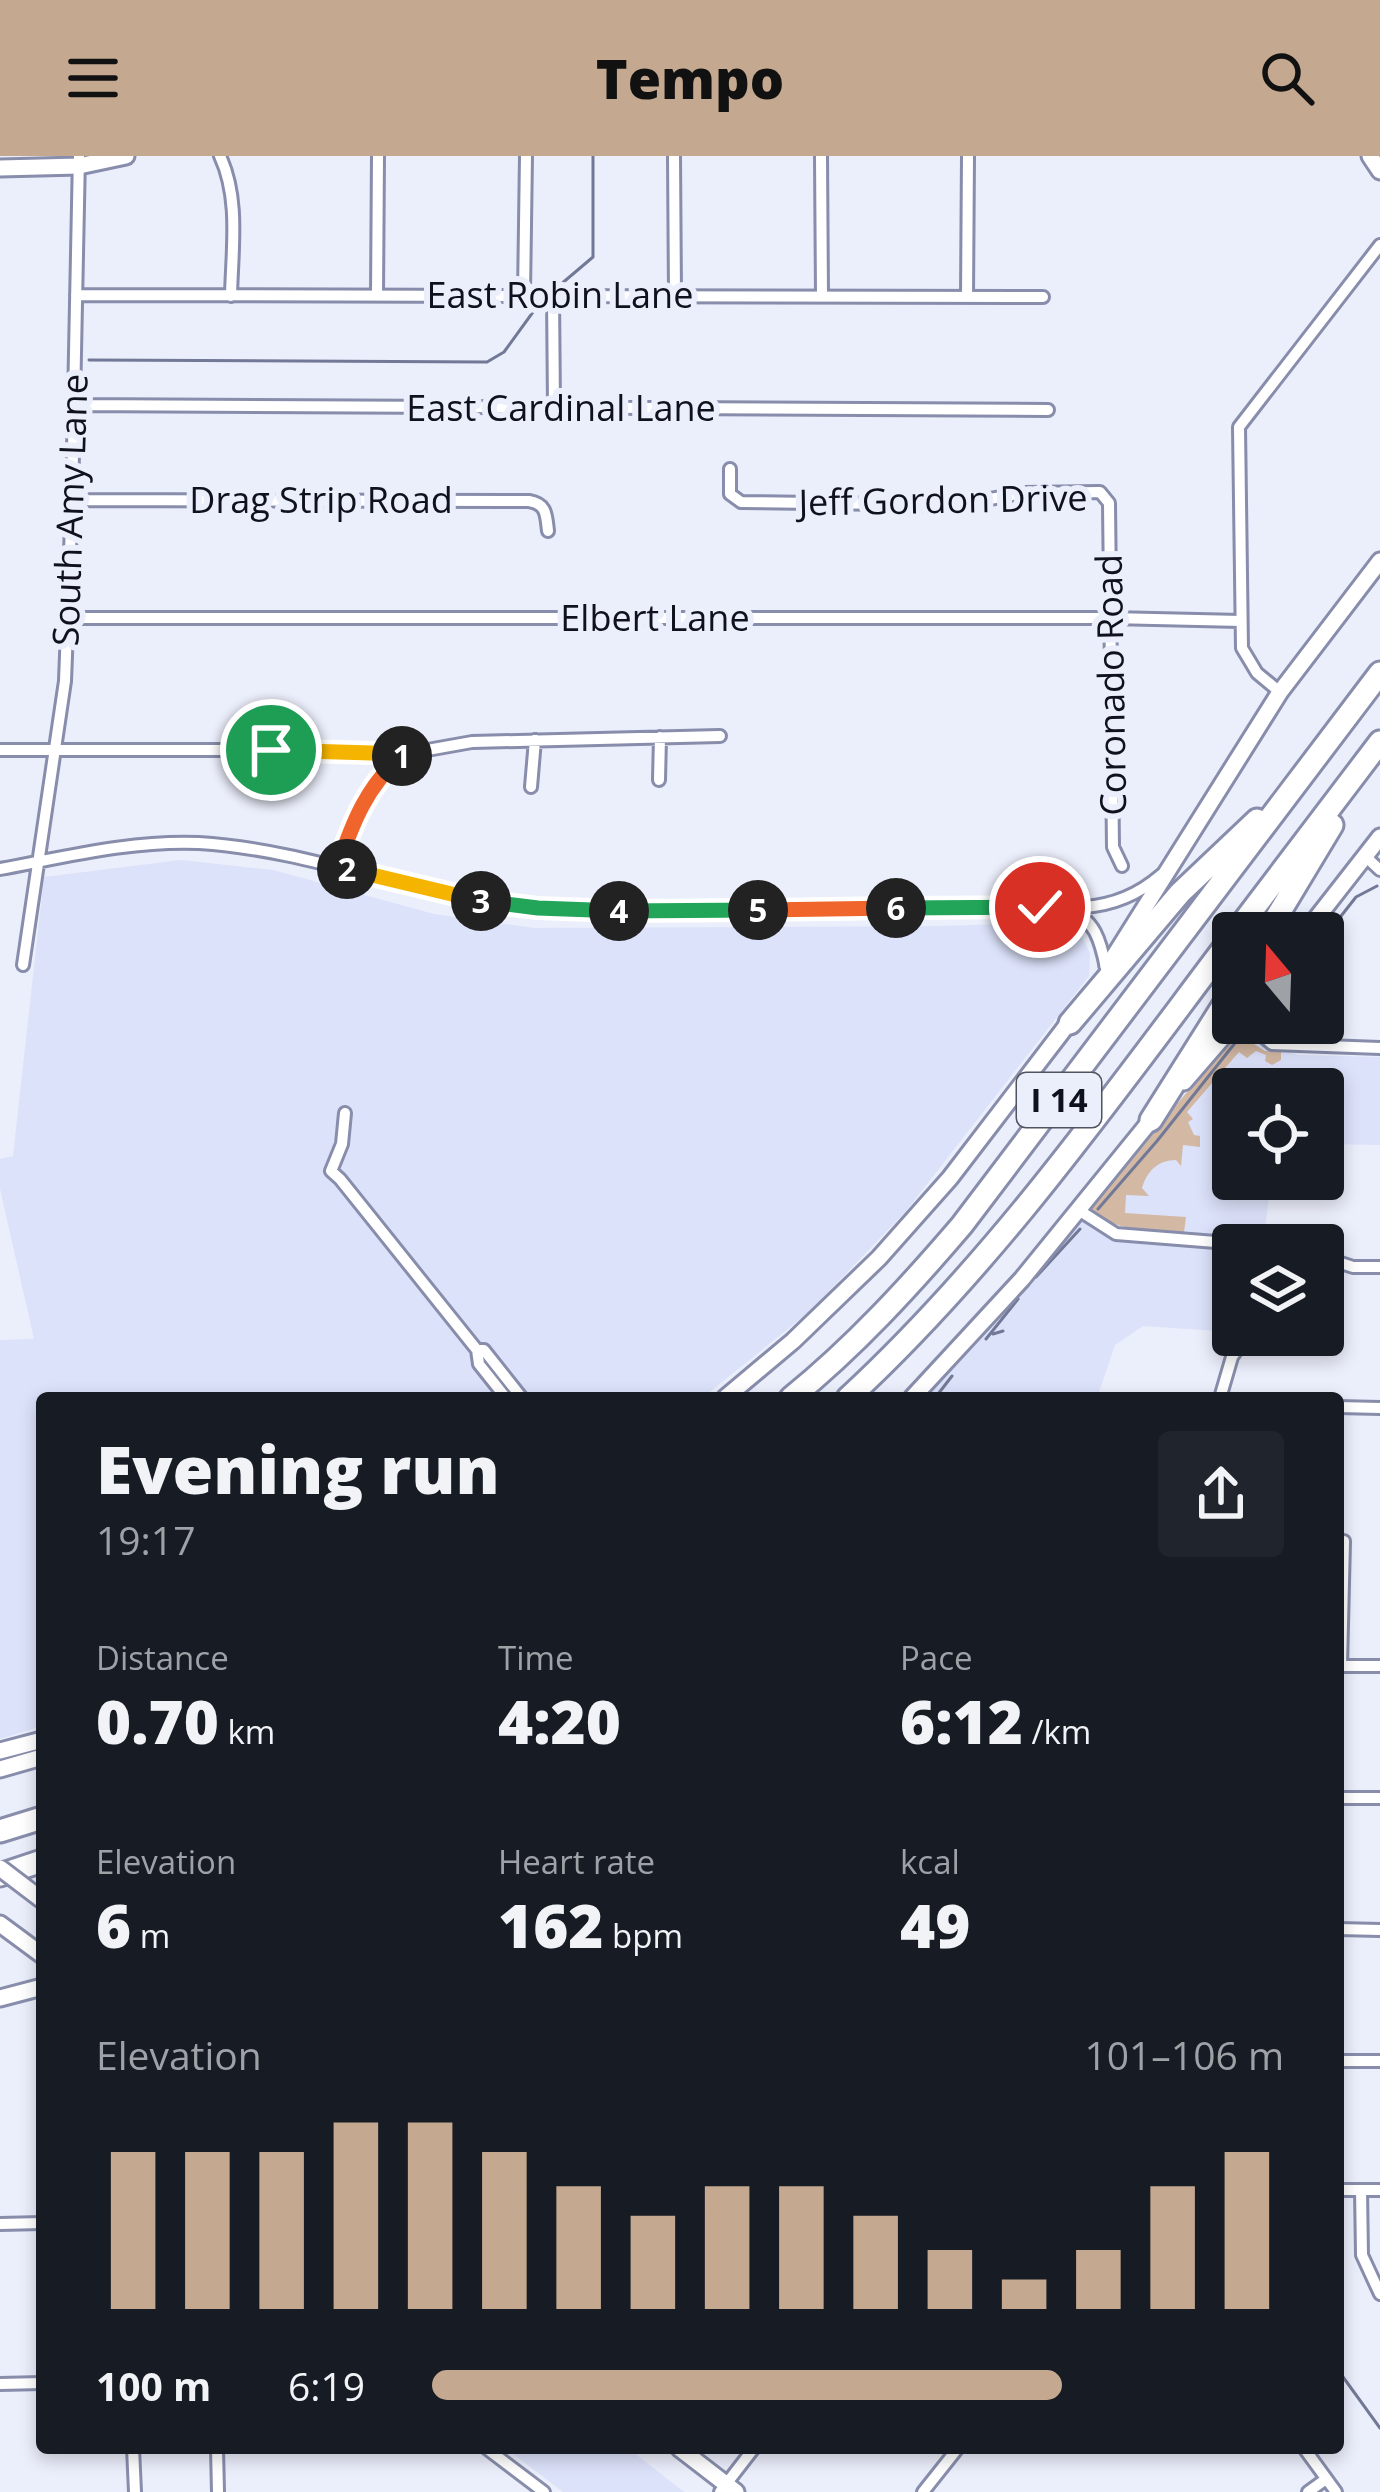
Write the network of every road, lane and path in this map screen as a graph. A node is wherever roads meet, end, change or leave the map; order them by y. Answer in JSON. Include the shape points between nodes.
{"nodes":[{"id":1,"x":126,"y":156,"type":"edge"},
{"id":2,"x":220,"y":156,"type":"edge"},
{"id":3,"x":378,"y":156,"type":"edge"},
{"id":4,"x":526,"y":156,"type":"edge"},
{"id":5,"x":674,"y":156,"type":"edge"},
{"id":6,"x":821,"y":156,"type":"edge"},
{"id":7,"x":968,"y":156,"type":"edge"},
{"id":8,"x":1370,"y":156,"type":"edge"},
{"id":9,"x":79,"y":161,"type":"edge"},
{"id":10,"x":0,"y":168,"type":"edge"},
{"id":11,"x":1380,"y":171,"type":"edge"},
{"id":12,"x":1380,"y":245,"type":"edge"},
{"id":13,"x":524,"y":294,"type":"junction"},
{"id":14,"x":76,"y":295,"type":"junction"},
{"id":15,"x":377,"y":295,"type":"junction"},
{"id":16,"x":553,"y":295,"type":"junction"},
{"id":17,"x":232,"y":296,"type":"junction"},
{"id":18,"x":675,"y":296,"type":"junction"},
{"id":19,"x":822,"y":296,"type":"junction"},
{"id":20,"x":967,"y":297,"type":"junction"},
{"id":21,"x":1043,"y":297,"type":"dead end"},
{"id":22,"x":74,"y":405,"type":"junction"},
{"id":23,"x":554,"y":407,"type":"junction"},
{"id":24,"x":1048,"y":410,"type":"dead end"},
{"id":25,"x":730,"y":469,"type":"dead end"},
{"id":26,"x":72,"y":500,"type":"junction"},
{"id":27,"x":1108,"y":503,"type":"joint"},
{"id":28,"x":548,"y":531,"type":"dead end"},
{"id":29,"x":1380,"y":561,"type":"edge"},
{"id":30,"x":68,"y":618,"type":"junction"},
{"id":31,"x":1111,"y":618,"type":"junction"},
{"id":32,"x":1241,"y":621,"type":"junction"},
{"id":33,"x":1380,"y":673,"type":"edge"},
{"id":34,"x":1280,"y":692,"type":"junction"},
{"id":35,"x":720,"y":736,"type":"dead end"},
{"id":36,"x":660,"y":737,"type":"junction"},
{"id":37,"x":535,"y":740,"type":"junction"},
{"id":38,"x":1380,"y":742,"type":"edge"},
{"id":39,"x":54,"y":749,"type":"junction"},
{"id":40,"x":0,"y":750,"type":"edge"},
{"id":41,"x":405,"y":754,"type":"junction"},
{"id":42,"x":1301,"y":778,"type":"junction"},
{"id":43,"x":659,"y":780,"type":"dead end"},
{"id":44,"x":1351,"y":781,"type":"junction"},
{"id":45,"x":531,"y":787,"type":"dead end"},
{"id":46,"x":1380,"y":837,"type":"edge"},
{"id":47,"x":1365,"y":856,"type":"junction"},
{"id":48,"x":37,"y":862,"type":"junction"},
{"id":49,"x":338,"y":866,"type":"junction"},
{"id":50,"x":1122,"y":866,"type":"dead end"},
{"id":51,"x":0,"y":869,"type":"edge"},
{"id":52,"x":1168,"y":869,"type":"junction"},
{"id":53,"x":1380,"y":870,"type":"edge"},
{"id":54,"x":1058,"y":908,"type":"junction"},
{"id":55,"x":1251,"y":912,"type":"edge"},
{"id":56,"x":1280,"y":912,"type":"edge"},
{"id":57,"x":1322,"y":912,"type":"edge"},
{"id":58,"x":1212,"y":964,"type":"edge"},
{"id":59,"x":23,"y":965,"type":"dead end"},
{"id":60,"x":1106,"y":968,"type":"junction"},
{"id":61,"x":1070,"y":1023,"type":"junction"},
{"id":62,"x":1212,"y":1023,"type":"edge"},
{"id":63,"x":1217,"y":1044,"type":"edge"},
{"id":64,"x":1272,"y":1044,"type":"edge"},
{"id":65,"x":1380,"y":1048,"type":"edge"},
{"id":66,"x":345,"y":1113,"type":"dead end"},
{"id":67,"x":1151,"y":1120,"type":"junction"},
{"id":68,"x":1077,"y":1209,"type":"junction"},
{"id":69,"x":1212,"y":1242,"type":"edge"},
{"id":70,"x":1344,"y":1264,"type":"edge"},
{"id":71,"x":1380,"y":1267,"type":"edge"},
{"id":72,"x":477,"y":1350,"type":"junction"},
{"id":73,"x":1235,"y":1356,"type":"edge"},
{"id":74,"x":501,"y":1392,"type":"edge"},
{"id":75,"x":517,"y":1392,"type":"edge"},
{"id":76,"x":732,"y":1392,"type":"edge"},
{"id":77,"x":798,"y":1392,"type":"edge"},
{"id":78,"x":854,"y":1392,"type":"edge"},
{"id":79,"x":918,"y":1392,"type":"edge"},
{"id":80,"x":1221,"y":1392,"type":"edge"},
{"id":81,"x":1344,"y":1407,"type":"edge"},
{"id":82,"x":1380,"y":1408,"type":"edge"},
{"id":83,"x":1344,"y":1666,"type":"edge"},
{"id":84,"x":1380,"y":1666,"type":"edge"},
{"id":85,"x":36,"y":1742,"type":"edge"},
{"id":86,"x":0,"y":1751,"type":"edge"},
{"id":87,"x":36,"y":1759,"type":"edge"},
{"id":88,"x":0,"y":1769,"type":"edge"},
{"id":89,"x":1344,"y":1798,"type":"edge"},
{"id":90,"x":1380,"y":1798,"type":"edge"},
{"id":91,"x":36,"y":1820,"type":"edge"},
{"id":92,"x":0,"y":1831,"type":"edge"},
{"id":93,"x":36,"y":1863,"type":"edge"},
{"id":94,"x":0,"y":1872,"type":"edge"},
{"id":95,"x":36,"y":1896,"type":"edge"},
{"id":96,"x":0,"y":1924,"type":"edge"},
{"id":97,"x":1344,"y":1929,"type":"edge"},
{"id":98,"x":1380,"y":1930,"type":"edge"},
{"id":99,"x":36,"y":1951,"type":"edge"},
{"id":100,"x":36,"y":1991,"type":"edge"},
{"id":101,"x":5,"y":1997,"type":"edge"},
{"id":102,"x":1344,"y":2061,"type":"edge"},
{"id":103,"x":1380,"y":2061,"type":"edge"},
{"id":104,"x":1344,"y":2190,"type":"edge"},
{"id":105,"x":1361,"y":2190,"type":"junction"},
{"id":106,"x":1380,"y":2190,"type":"edge"},
{"id":107,"x":36,"y":2223,"type":"edge"},
{"id":108,"x":0,"y":2224,"type":"edge"},
{"id":109,"x":1380,"y":2294,"type":"edge"},
{"id":110,"x":0,"y":2384,"type":"edge"},
{"id":111,"x":36,"y":2384,"type":"edge"},
{"id":112,"x":133,"y":2454,"type":"edge"},
{"id":113,"x":217,"y":2454,"type":"edge"},
{"id":114,"x":494,"y":2454,"type":"edge"},
{"id":115,"x":686,"y":2454,"type":"edge"},
{"id":116,"x":750,"y":2454,"type":"edge"},
{"id":117,"x":953,"y":2454,"type":"edge"},
{"id":118,"x":1308,"y":2454,"type":"edge"},
{"id":119,"x":1326,"y":2479,"type":"junction"},
{"id":120,"x":727,"y":2490,"type":"edge"},
{"id":121,"x":135,"y":2492,"type":"edge"},
{"id":122,"x":218,"y":2492,"type":"edge"},
{"id":123,"x":544,"y":2492,"type":"edge"},
{"id":124,"x":923,"y":2492,"type":"edge"},
{"id":125,"x":1309,"y":2492,"type":"edge"},
{"id":126,"x":1336,"y":2492,"type":"edge"}],
"edges":[{"from":1,"to":9,"type":"main road"},
{"from":2,"to":17,"type":"street","via":[[233,201]]},
{"from":3,"to":15,"type":"street"},
{"from":4,"to":13,"type":"street"},
{"from":5,"to":18,"type":"street"},
{"from":6,"to":19,"type":"street"},
{"from":7,"to":20,"type":"street"},
{"from":8,"to":11,"type":"main road"},
{"from":9,"to":10,"type":"main road"},
{"from":9,"to":14,"type":"street","name":"South Amy Lane"},
{"from":12,"to":32,"type":"street","via":[[1239,427]]},
{"from":13,"to":15,"type":"street","name":"East Robin Lane"},
{"from":13,"to":16,"type":"street","name":"East Robin Lane"},
{"from":14,"to":17,"type":"street","name":"East Robin Lane"},
{"from":14,"to":22,"type":"street","name":"South Amy Lane"},
{"from":15,"to":17,"type":"street","name":"East Robin Lane"},
{"from":16,"to":18,"type":"street","name":"East Robin Lane"},
{"from":16,"to":23,"type":"street"},
{"from":18,"to":19,"type":"street","name":"East Robin Lane"},
{"from":19,"to":20,"type":"street","name":"East Robin Lane"},
{"from":20,"to":21,"type":"street","name":"East Robin Lane"},
{"from":22,"to":23,"type":"street","name":"East Cardinal Lane"},
{"from":22,"to":26,"type":"street","name":"South Amy Lane"},
{"from":23,"to":24,"type":"street","name":"East Cardinal Lane"},
{"from":25,"to":27,"type":"street","name":"Jeff Gordon Drive","via":[[730,494],[741,502],[957,505],[1100,492]]},
{"from":26,"to":28,"type":"street","name":"Drag Strip Road","via":[[529,501],[545,508]]},
{"from":26,"to":30,"type":"street","name":"South Amy Lane"},
{"from":27,"to":31,"type":"street","name":"Coronado Road"},
{"from":29,"to":34,"type":"main road"},
{"from":30,"to":31,"type":"street","name":"Elbert Lane"},
{"from":30,"to":39,"type":"street","name":"South Amy Lane"},
{"from":31,"to":32,"type":"street","name":"Elbert Lane"},
{"from":31,"to":50,"type":"street","name":"Coronado Road","via":[[1113,847]]},
{"from":32,"to":34,"type":"street","via":[[1242,648]]},
{"from":33,"to":42,"type":"highway","number":"I 14"},
{"from":34,"to":52,"type":"main road"},
{"from":35,"to":36,"type":"street"},
{"from":36,"to":37,"type":"street"},
{"from":36,"to":43,"type":"street"},
{"from":37,"to":41,"type":"street"},
{"from":37,"to":45,"type":"street"},
{"from":38,"to":44,"type":"highway","number":"I 14"},
{"from":39,"to":40,"type":"street"},
{"from":39,"to":41,"type":"street"},
{"from":39,"to":48,"type":"street","name":"South Amy Lane"},
{"from":41,"to":49,"type":"street","via":[[354,817]]},
{"from":42,"to":61,"type":"highway","via":[[1180,893]]},
{"from":42,"to":77,"type":"highway","number":"I 14","via":[[962,1225]]},
{"from":44,"to":55,"type":"highway","number":"I 14"},
{"from":44,"to":56,"type":"highway"},
{"from":46,"to":47,"type":"main road"},
{"from":47,"to":53,"type":"street"},
{"from":47,"to":57,"type":"main road"},
{"from":48,"to":49,"type":"street","via":[[197,843]]},
{"from":48,"to":51,"type":"street"},
{"from":48,"to":59,"type":"street","name":"South Amy Lane"},
{"from":49,"to":54,"type":"street","via":[[464,898],[578,911]]},
{"from":52,"to":54,"type":"street","via":[[1118,902]]},
{"from":52,"to":60,"type":"main road"},
{"from":54,"to":60,"type":"street","via":[[1090,924]]},
{"from":58,"to":78,"type":"highway","number":"I 14","via":[[994,1246]]},
{"from":60,"to":61,"type":"main road"},
{"from":61,"to":76,"type":"main road","via":[[879,1258]]},
{"from":62,"to":67,"type":"highway"},
{"from":63,"to":67,"type":"main road"},
{"from":64,"to":65,"type":"street"},
{"from":66,"to":72,"type":"street","via":[[331,1171]]},
{"from":67,"to":68,"type":"main road"},
{"from":68,"to":69,"type":"street","via":[[1116,1234]]},
{"from":68,"to":79,"type":"main road"},
{"from":70,"to":71,"type":"street"},
{"from":72,"to":74,"type":"street"},
{"from":72,"to":75,"type":"street"},
{"from":73,"to":80,"type":"street"},
{"from":81,"to":82,"type":"street"},
{"from":83,"to":84,"type":"street"},
{"from":85,"to":86,"type":"main road"},
{"from":87,"to":88,"type":"main road"},
{"from":89,"to":90,"type":"street"},
{"from":91,"to":92,"type":"highway"},
{"from":93,"to":94,"type":"highway"},
{"from":94,"to":95,"type":"main road","bridge":true},
{"from":96,"to":99,"type":"main road"},
{"from":97,"to":98,"type":"street"},
{"from":100,"to":101,"type":"main road"},
{"from":102,"to":103,"type":"street"},
{"from":104,"to":105,"type":"street"},
{"from":105,"to":106,"type":"street"},
{"from":105,"to":109,"type":"street","via":[[1362,2255]]},
{"from":107,"to":108,"type":"street"},
{"from":110,"to":111,"type":"street"},
{"from":112,"to":121,"type":"street"},
{"from":113,"to":122,"type":"street"},
{"from":114,"to":123,"type":"street"},
{"from":115,"to":120,"type":"main road"},
{"from":116,"to":120,"type":"street"},
{"from":117,"to":124,"type":"street"},
{"from":118,"to":119,"type":"street"},
{"from":119,"to":125,"type":"street"},
{"from":119,"to":126,"type":"street"}]}
